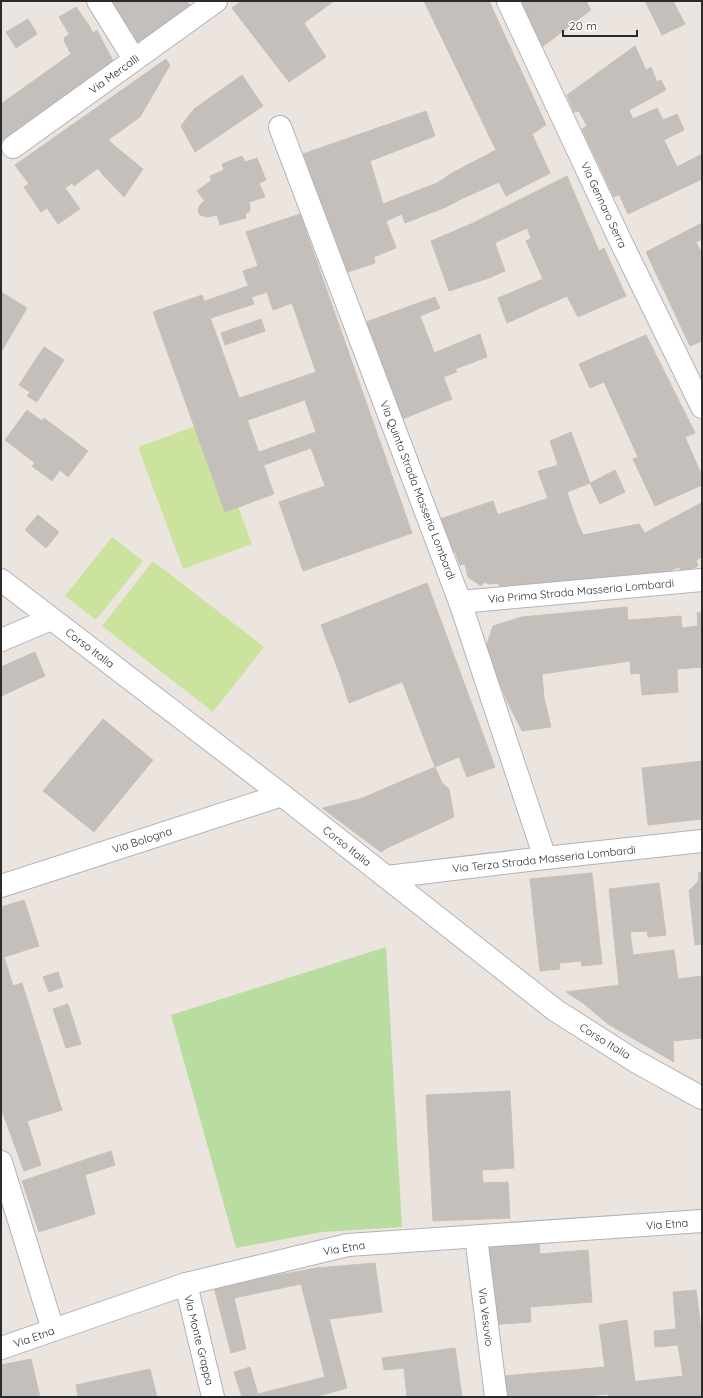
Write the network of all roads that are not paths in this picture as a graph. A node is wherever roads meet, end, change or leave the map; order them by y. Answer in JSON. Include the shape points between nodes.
{"nodes":[{"id":1,"x":98,"y":1,"type":"edge"},
{"id":2,"x":216,"y":1,"type":"edge"},
{"id":3,"x":508,"y":1,"type":"edge"},
{"id":4,"x":134,"y":59,"type":"junction"},
{"id":5,"x":280,"y":127,"type":"dead end"},
{"id":6,"x":13,"y":147,"type":"dead end"},
{"id":7,"x":702,"y":407,"type":"edge"},
{"id":8,"x":1,"y":580,"type":"edge"},
{"id":9,"x":702,"y":580,"type":"edge"},
{"id":10,"x":460,"y":602,"type":"junction"},
{"id":11,"x":51,"y":619,"type":"junction"},
{"id":12,"x":1,"y":640,"type":"edge"},
{"id":13,"x":282,"y":795,"type":"junction"},
{"id":14,"x":702,"y":841,"type":"edge"},
{"id":15,"x":545,"y":858,"type":"junction"},
{"id":16,"x":387,"y":877,"type":"junction"},
{"id":17,"x":1,"y":886,"type":"edge"},
{"id":18,"x":702,"y":1098,"type":"edge"},
{"id":19,"x":1,"y":1162,"type":"edge"},
{"id":20,"x":702,"y":1221,"type":"edge"},
{"id":21,"x":476,"y":1237,"type":"junction"},
{"id":22,"x":186,"y":1284,"type":"junction"},
{"id":23,"x":53,"y":1330,"type":"junction"},
{"id":24,"x":1,"y":1348,"type":"edge"},
{"id":25,"x":213,"y":1397,"type":"edge"},
{"id":26,"x":496,"y":1397,"type":"edge"}],
"edges":[{"from":1,"to":4,"type":"street"},
{"from":2,"to":4,"type":"street","name":"Via Mercalli"},
{"from":3,"to":7,"type":"street","name":"Via Gennaro Serra"},
{"from":4,"to":6,"type":"street","name":"Via Mercalli"},
{"from":5,"to":10,"type":"street","name":"Via Quinta Strada Masseria Lombardi"},
{"from":8,"to":11,"type":"street","name":"Corso Italia"},
{"from":9,"to":10,"type":"street","name":"Via Prima Strada Masseria Lombardi"},
{"from":10,"to":15,"type":"street","name":"Via Quinta Strada Masseria Lombardi"},
{"from":11,"to":12,"type":"street"},
{"from":11,"to":13,"type":"street","name":"Corso Italia"},
{"from":13,"to":16,"type":"street","name":"Corso Italia"},
{"from":13,"to":17,"type":"street","name":"Via Bologna"},
{"from":14,"to":15,"type":"street","name":"Via Terza Strada Masseria Lombardi"},
{"from":15,"to":16,"type":"street","name":"Via Terza Strada Masseria Lombardi"},
{"from":16,"to":18,"type":"street","name":"Corso Italia","via":[[555,1010],[635,1061]]},
{"from":19,"to":23,"type":"street"},
{"from":20,"to":21,"type":"street","name":"Via Etna"},
{"from":21,"to":22,"type":"street","name":"Via Etna","via":[[348,1245]]},
{"from":21,"to":26,"type":"street","name":"Via Vesuvio"},
{"from":22,"to":23,"type":"street","name":"Via Etna"},
{"from":22,"to":25,"type":"street","name":"Via Monte Grappa"},
{"from":23,"to":24,"type":"street","name":"Via Etna"}]}
